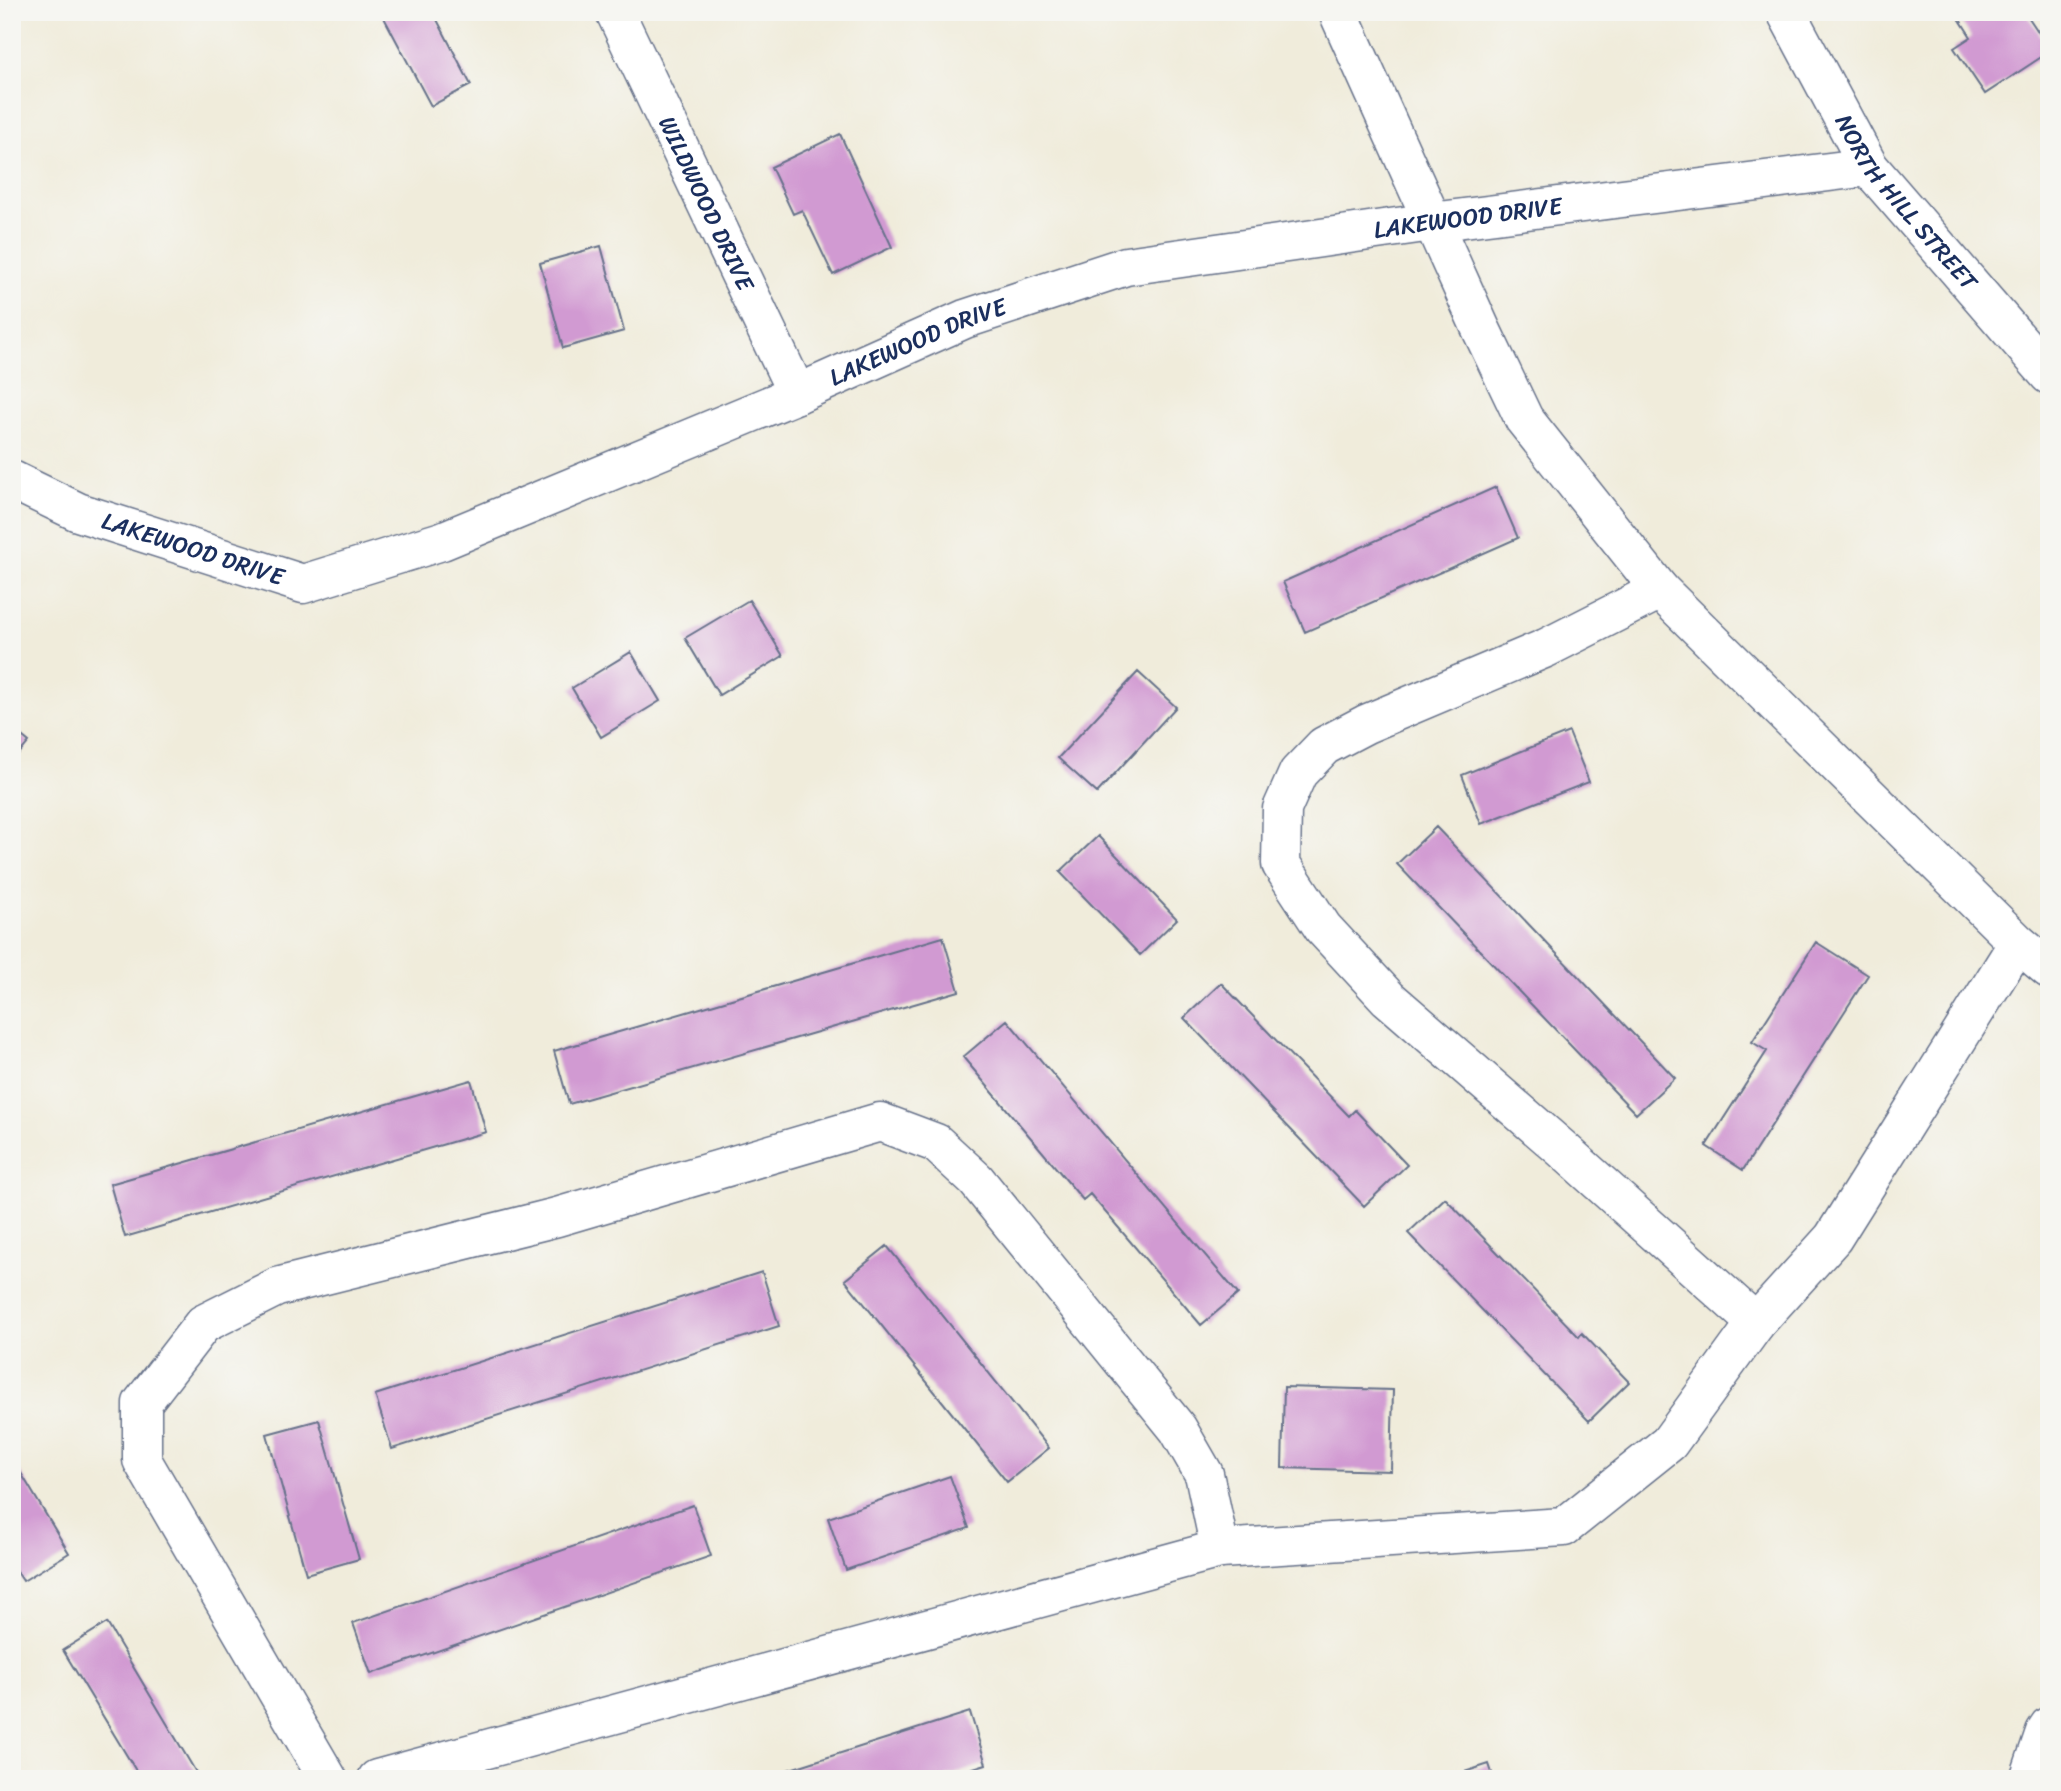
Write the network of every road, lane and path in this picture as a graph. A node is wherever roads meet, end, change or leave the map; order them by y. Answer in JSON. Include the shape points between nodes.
{"nodes":[{"id":1,"x":615,"y":12,"type":"edge"},
{"id":2,"x":1338,"y":12,"type":"edge"},
{"id":3,"x":1786,"y":12,"type":"edge"},
{"id":4,"x":1869,"y":167,"type":"junction"},
{"id":5,"x":1432,"y":222,"type":"junction"},
{"id":6,"x":2049,"y":376,"type":"edge"},
{"id":7,"x":797,"y":394,"type":"junction"},
{"id":8,"x":12,"y":480,"type":"edge"},
{"id":9,"x":1660,"y":590,"type":"junction"},
{"id":10,"x":2018,"y":943,"type":"junction"},
{"id":11,"x":2049,"y":969,"type":"edge"},
{"id":12,"x":1756,"y":1322,"type":"junction"},
{"id":13,"x":1220,"y":1549,"type":"junction"},
{"id":14,"x":2049,"y":1726,"type":"edge"},
{"id":15,"x":328,"y":1779,"type":"edge"},
{"id":16,"x":377,"y":1779,"type":"edge"},
{"id":17,"x":2029,"y":1779,"type":"edge"}],
"edges":[{"from":1,"to":7,"type":"street","name":"WILDWOOD DRIVE"},
{"from":2,"to":5,"type":"street"},
{"from":3,"to":4,"type":"street","name":"NORTH HILL STREET"},
{"from":4,"to":5,"type":"street","name":"LAKEWOOD DRIVE"},
{"from":4,"to":6,"type":"street","name":"NORTH HILL STREET"},
{"from":5,"to":7,"type":"street","name":"LAKEWOOD DRIVE","via":[[1126,266],[965,319]]},
{"from":5,"to":9,"type":"street","via":[[1524,419]]},
{"from":7,"to":8,"type":"street","name":"LAKEWOOD DRIVE","via":[[442,541],[303,584],[78,512]]},
{"from":9,"to":10,"type":"street"},
{"from":9,"to":12,"type":"street","via":[[1546,648],[1324,746],[1298,773],[1283,809],[1282,864],[1323,928],[1388,998]]},
{"from":10,"to":11,"type":"street"},
{"from":10,"to":12,"type":"street","via":[[1833,1238]]},
{"from":12,"to":13,"type":"street","via":[[1669,1443],[1564,1527]]},
{"from":13,"to":15,"type":"street","via":[[1204,1474],[1178,1429],[976,1180],[936,1143],[880,1122],[557,1217],[277,1287],[203,1324],[142,1403],[142,1460]]},
{"from":13,"to":16,"type":"street"},
{"from":14,"to":17,"type":"street"}]}
